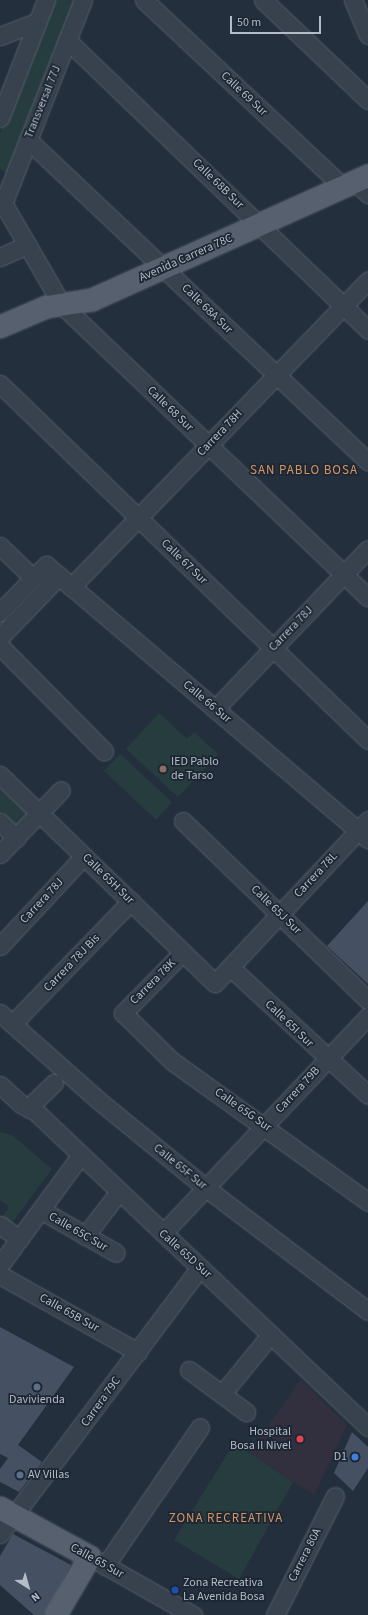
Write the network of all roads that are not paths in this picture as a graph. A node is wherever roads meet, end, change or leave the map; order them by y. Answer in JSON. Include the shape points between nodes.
{"nodes":[{"id":1,"x":46,"y":0,"type":"edge"},
{"id":2,"x":83,"y":0,"type":"edge"},
{"id":3,"x":144,"y":0,"type":"edge"},
{"id":4,"x":263,"y":0,"type":"edge"},
{"id":5,"x":353,"y":0,"type":"edge"},
{"id":6,"x":37,"y":22,"type":"junction"},
{"id":7,"x":368,"y":35,"type":"edge"},
{"id":8,"x":0,"y":36,"type":"edge"},
{"id":9,"x":67,"y":40,"type":"junction"},
{"id":10,"x":368,"y":100,"type":"edge"},
{"id":11,"x":0,"y":118,"type":"edge"},
{"id":12,"x":28,"y":140,"type":"junction"},
{"id":13,"x":359,"y":185,"type":"edge"},
{"id":14,"x":2,"y":201,"type":"edge"},
{"id":15,"x":260,"y":224,"type":"junction"},
{"id":16,"x":27,"y":245,"type":"junction"},
{"id":17,"x":0,"y":257,"type":"edge"},
{"id":18,"x":164,"y":268,"type":"junction"},
{"id":19,"x":368,"y":280,"type":"edge"},
{"id":20,"x":62,"y":305,"type":"junction"},
{"id":21,"x":343,"y":306,"type":"junction"},
{"id":22,"x":0,"y":327,"type":"edge"},
{"id":23,"x":368,"y":330,"type":"edge"},
{"id":24,"x":276,"y":375,"type":"junction"},
{"id":25,"x":0,"y":384,"type":"edge"},
{"id":26,"x":208,"y":445,"type":"junction"},
{"id":27,"x":368,"y":462,"type":"edge"},
{"id":28,"x":138,"y":518,"type":"junction"},
{"id":29,"x":0,"y":546,"type":"edge"},
{"id":30,"x":368,"y":549,"type":"edge"},
{"id":31,"x":344,"y":574,"type":"junction"},
{"id":32,"x":33,"y":578,"type":"junction"},
{"id":33,"x":65,"y":582,"type":"junction"},
{"id":34,"x":368,"y":597,"type":"edge"},
{"id":35,"x":0,"y":612,"type":"edge"},
{"id":36,"x":0,"y":637,"type":"edge"},
{"id":37,"x":273,"y":648,"type":"junction"},
{"id":38,"x":4,"y":658,"type":"edge"},
{"id":39,"x":214,"y":709,"type":"junction"},
{"id":40,"x":368,"y":740,"type":"edge"},
{"id":41,"x":104,"y":751,"type":"dead end"},
{"id":42,"x":0,"y":775,"type":"edge"},
{"id":43,"x":61,"y":790,"type":"dead end"},
{"id":44,"x":40,"y":813,"type":"junction"},
{"id":45,"x":183,"y":821,"type":"dead end"},
{"id":46,"x":0,"y":822,"type":"edge"},
{"id":47,"x":365,"y":830,"type":"edge"},
{"id":48,"x":16,"y":838,"type":"junction"},
{"id":49,"x":0,"y":854,"type":"edge"},
{"id":50,"x":84,"y":856,"type":"junction"},
{"id":51,"x":131,"y":901,"type":"junction"},
{"id":52,"x":280,"y":914,"type":"junction"},
{"id":53,"x":0,"y":946,"type":"edge"},
{"id":54,"x":184,"y":952,"type":"junction"},
{"id":55,"x":230,"y":967,"type":"junction"},
{"id":56,"x":215,"y":983,"type":"joint"},
{"id":57,"x":368,"y":1000,"type":"edge"},
{"id":58,"x":123,"y":1013,"type":"joint"},
{"id":59,"x":368,"y":1016,"type":"edge"},
{"id":60,"x":6,"y":1018,"type":"edge"},
{"id":61,"x":327,"y":1060,"type":"junction"},
{"id":62,"x":54,"y":1083,"type":"dead end"},
{"id":63,"x":0,"y":1085,"type":"edge"},
{"id":64,"x":368,"y":1095,"type":"edge"},
{"id":65,"x":28,"y":1108,"type":"junction"},
{"id":66,"x":265,"y":1126,"type":"junction"},
{"id":67,"x":80,"y":1156,"type":"junction"},
{"id":68,"x":206,"y":1188,"type":"junction"},
{"id":69,"x":118,"y":1193,"type":"junction"},
{"id":70,"x":368,"y":1202,"type":"edge"},
{"id":71,"x":41,"y":1210,"type":"junction"},
{"id":72,"x":0,"y":1225,"type":"edge"},
{"id":73,"x":163,"y":1233,"type":"junction"},
{"id":74,"x":85,"y":1236,"type":"junction"},
{"id":75,"x":19,"y":1239,"type":"junction"},
{"id":76,"x":116,"y":1253,"type":"dead end"},
{"id":77,"x":0,"y":1266,"type":"edge"},
{"id":78,"x":200,"y":1268,"type":"junction"},
{"id":79,"x":0,"y":1275,"type":"edge"},
{"id":80,"x":368,"y":1311,"type":"edge"},
{"id":81,"x":271,"y":1334,"type":"junction"},
{"id":82,"x":138,"y":1352,"type":"junction"},
{"id":83,"x":189,"y":1370,"type":"dead end"},
{"id":84,"x":222,"y":1394,"type":"junction"},
{"id":85,"x":246,"y":1412,"type":"dead end"},
{"id":86,"x":368,"y":1427,"type":"edge"},
{"id":87,"x":200,"y":1428,"type":"dead end"},
{"id":88,"x":335,"y":1496,"type":"dead end"},
{"id":89,"x":7,"y":1512,"type":"edge"},
{"id":90,"x":0,"y":1534,"type":"edge"},
{"id":91,"x":98,"y":1561,"type":"junction"},
{"id":92,"x":56,"y":1615,"type":"edge"},
{"id":93,"x":193,"y":1615,"type":"edge"},
{"id":94,"x":275,"y":1615,"type":"edge"}],
"edges":[{"from":1,"to":6,"type":"street"},
{"from":2,"to":9,"type":"street","name":"Transversal 77J"},
{"from":3,"to":13,"type":"street","name":"Calle 69 Sur"},
{"from":4,"to":10,"type":"street"},
{"from":5,"to":7,"type":"street"},
{"from":6,"to":8,"type":"street"},
{"from":6,"to":11,"type":"street"},
{"from":9,"to":12,"type":"street","name":"Transversal 77J"},
{"from":9,"to":15,"type":"street","name":"Calle 68B Sur"},
{"from":12,"to":14,"type":"street","name":"Transversal 77J"},
{"from":12,"to":18,"type":"street","name":"Calle 68A Sur"},
{"from":13,"to":15,"type":"main road","name":"Avenida Carrera 78C"},
{"from":14,"to":16,"type":"street","name":"Calle 68 Sur"},
{"from":15,"to":18,"type":"main road","name":"Avenida Carrera 78C"},
{"from":15,"to":21,"type":"street","name":"Calle 68B Sur"},
{"from":16,"to":17,"type":"street"},
{"from":16,"to":20,"type":"street","name":"Calle 68 Sur"},
{"from":18,"to":20,"type":"main road","name":"Avenida Carrera 78C","via":[[92,300]]},
{"from":18,"to":24,"type":"street","name":"Calle 68A Sur"},
{"from":19,"to":21,"type":"street","name":"Carrera 78H"},
{"from":20,"to":22,"type":"main road","name":"Avenida Carrera 78C","via":[[41,308]]},
{"from":20,"to":26,"type":"street","name":"Calle 68 Sur"},
{"from":21,"to":23,"type":"street","name":"Calle 68B Sur"},
{"from":21,"to":24,"type":"street","name":"Carrera 78H"},
{"from":24,"to":26,"type":"street","name":"Carrera 78H"},
{"from":24,"to":27,"type":"street","name":"Calle 68A Sur"},
{"from":25,"to":28,"type":"street","name":"Calle 67 Sur"},
{"from":26,"to":28,"type":"street","name":"Carrera 78H"},
{"from":26,"to":31,"type":"street","name":"Calle 68 Sur"},
{"from":28,"to":33,"type":"street","name":"Carrera 78H"},
{"from":28,"to":37,"type":"street","name":"Calle 67 Sur"},
{"from":29,"to":32,"type":"street"},
{"from":30,"to":31,"type":"street","name":"Carrera 78J"},
{"from":31,"to":34,"type":"street","name":"Calle 68 Sur"},
{"from":31,"to":37,"type":"street","name":"Carrera 78J"},
{"from":32,"to":33,"type":"street","name":"Calle 66 Sur","via":[[46,565]]},
{"from":32,"to":35,"type":"street"},
{"from":33,"to":36,"type":"street","name":"Carrera 78H"},
{"from":33,"to":39,"type":"street","name":"Calle 66 Sur"},
{"from":37,"to":39,"type":"street","name":"Carrera 78J"},
{"from":37,"to":40,"type":"street","name":"Calle 67 Sur"},
{"from":38,"to":41,"type":"street"},
{"from":39,"to":47,"type":"street","name":"Calle 66 Sur"},
{"from":42,"to":44,"type":"street","name":"Calle 65H Sur"},
{"from":43,"to":44,"type":"street"},
{"from":44,"to":48,"type":"street"},
{"from":44,"to":50,"type":"street","name":"Calle 65H Sur"},
{"from":45,"to":52,"type":"street","name":"Calle 65J Sur"},
{"from":46,"to":48,"type":"street"},
{"from":47,"to":52,"type":"street","name":"Carrera 78L"},
{"from":48,"to":49,"type":"street"},
{"from":50,"to":51,"type":"street","name":"Calle 65H Sur"},
{"from":50,"to":53,"type":"street","name":"Carrera 78J"},
{"from":51,"to":54,"type":"street","name":"Calle 65H Sur"},
{"from":51,"to":60,"type":"street","name":"Carrera 78J Bis"},
{"from":52,"to":55,"type":"street","name":"Carrera 78L"},
{"from":52,"to":57,"type":"street","name":"Calle 65J Sur"},
{"from":54,"to":56,"type":"street","name":"Calle 65H Sur"},
{"from":54,"to":58,"type":"street","name":"Carrera 78K"},
{"from":55,"to":56,"type":"street","name":"Carrera 78L"},
{"from":55,"to":61,"type":"street","name":"Calle 65I Sur"},
{"from":58,"to":66,"type":"street","name":"Calle 65G Sur","via":[[172,1061]]},
{"from":59,"to":61,"type":"street","name":"Carrera 79B"},
{"from":60,"to":68,"type":"street","name":"Calle 65F Sur","via":[[98,1100]]},
{"from":61,"to":64,"type":"street","name":"Calle 65I Sur"},
{"from":61,"to":66,"type":"street","name":"Carrera 79B"},
{"from":62,"to":65,"type":"street"},
{"from":63,"to":65,"type":"street","name":"Calle 65D Sur"},
{"from":65,"to":67,"type":"street","name":"Calle 65D Sur"},
{"from":66,"to":68,"type":"street","name":"Carrera 79B"},
{"from":66,"to":70,"type":"street","name":"Calle 65G Sur"},
{"from":67,"to":69,"type":"street","name":"Calle 65D Sur"},
{"from":67,"to":71,"type":"street"},
{"from":68,"to":73,"type":"street","name":"Carrera 79B"},
{"from":68,"to":80,"type":"street","name":"Calle 65F Sur"},
{"from":69,"to":73,"type":"street","name":"Calle 65D Sur"},
{"from":69,"to":74,"type":"street"},
{"from":71,"to":74,"type":"street","name":"Calle 65C Sur"},
{"from":71,"to":75,"type":"street"},
{"from":72,"to":75,"type":"street"},
{"from":73,"to":78,"type":"street","name":"Calle 65D Sur"},
{"from":74,"to":76,"type":"street","name":"Calle 65C Sur"},
{"from":75,"to":77,"type":"street"},
{"from":78,"to":81,"type":"street","name":"Calle 65D Sur"},
{"from":78,"to":82,"type":"street","name":"Carrera 79C"},
{"from":79,"to":82,"type":"street","name":"Calle 65B Sur"},
{"from":81,"to":84,"type":"street"},
{"from":81,"to":86,"type":"street","name":"Calle 65D Sur"},
{"from":82,"to":89,"type":"street","name":"Carrera 79C"},
{"from":83,"to":84,"type":"street"},
{"from":84,"to":85,"type":"street"},
{"from":87,"to":91,"type":"street"},
{"from":88,"to":94,"type":"street","name":"Carrera 80A"},
{"from":89,"to":90,"type":"street","name":"Carrera 79C"},
{"from":89,"to":91,"type":"main road","name":"Calle 65 Sur"},
{"from":91,"to":92,"type":"main road"},
{"from":91,"to":93,"type":"street","name":"Calle 65 Sur"}]}
